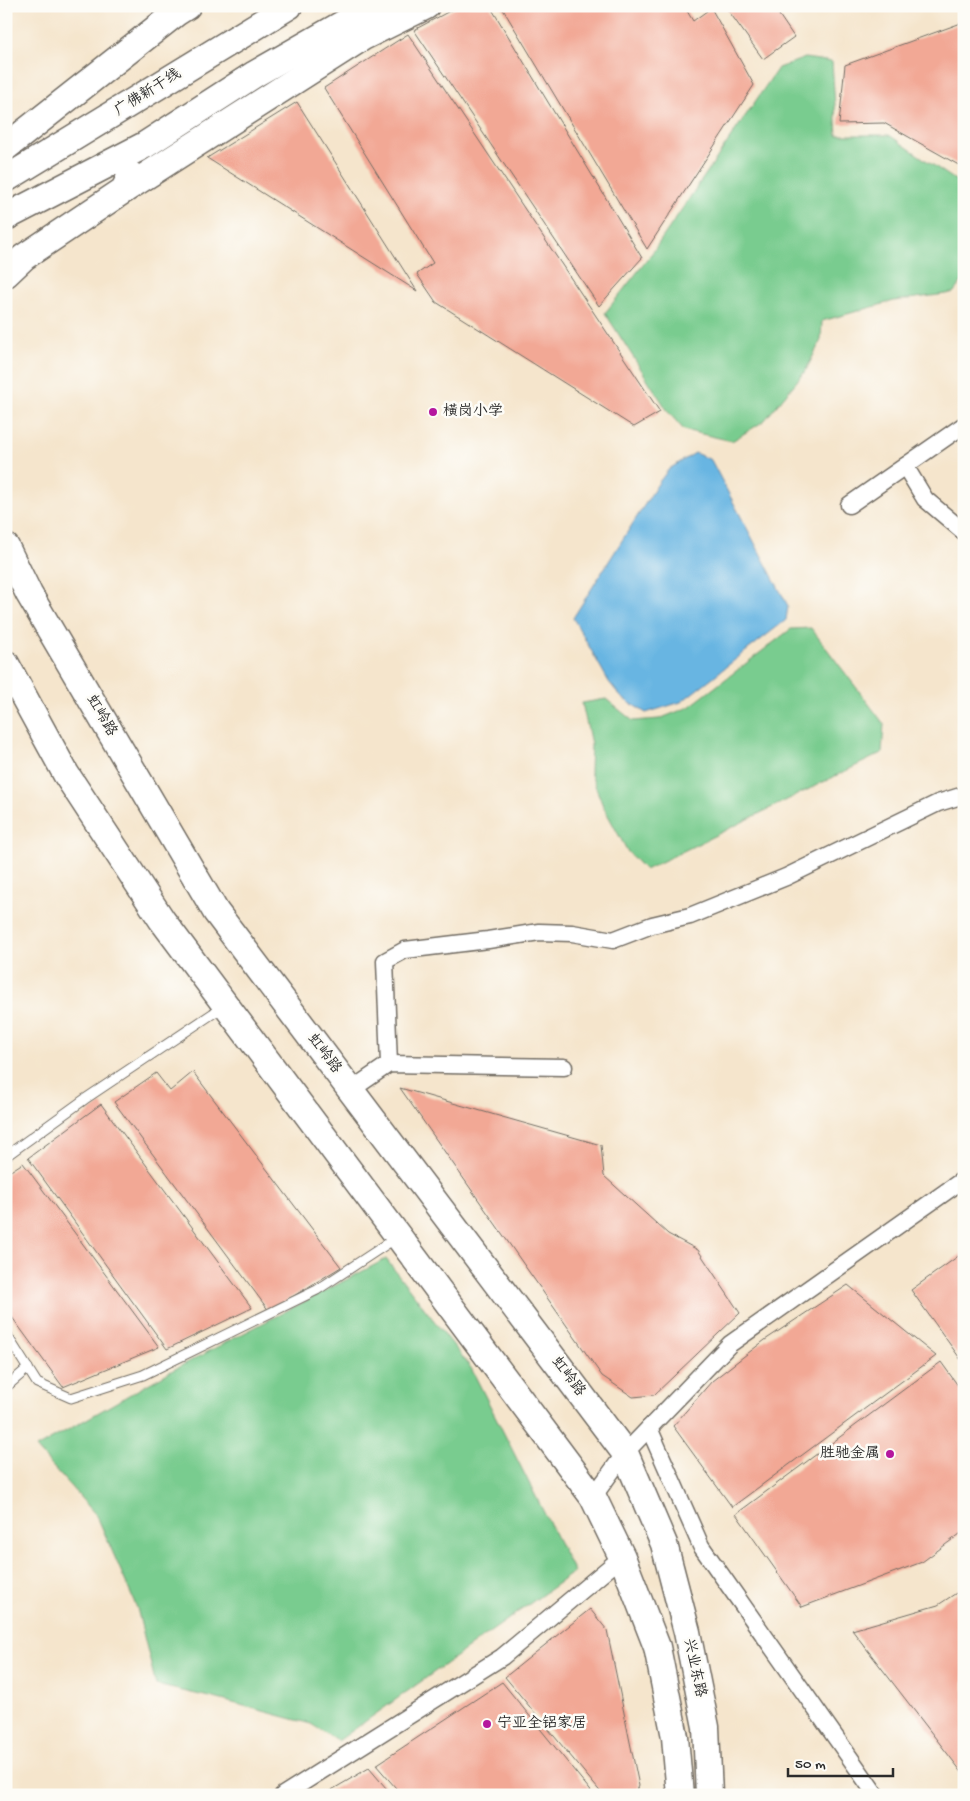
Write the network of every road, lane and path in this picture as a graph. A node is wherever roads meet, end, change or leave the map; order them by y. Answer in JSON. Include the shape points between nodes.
{"nodes":[{"id":1,"x":187,"y":6,"type":"edge"},
{"id":2,"x":289,"y":6,"type":"edge"},
{"id":3,"x":374,"y":6,"type":"edge"},
{"id":4,"x":426,"y":6,"type":"edge"},
{"id":5,"x":121,"y":109,"type":"junction"},
{"id":6,"x":145,"y":145,"type":"junction"},
{"id":7,"x":6,"y":147,"type":"edge"},
{"id":8,"x":6,"y":157,"type":"edge"},
{"id":9,"x":6,"y":179,"type":"edge"},
{"id":10,"x":124,"y":190,"type":"junction"},
{"id":11,"x":6,"y":218,"type":"edge"},
{"id":12,"x":6,"y":274,"type":"edge"},
{"id":13,"x":964,"y":424,"type":"edge"},
{"id":14,"x":905,"y":466,"type":"junction"},
{"id":15,"x":849,"y":505,"type":"dead end"},
{"id":16,"x":964,"y":532,"type":"edge"},
{"id":17,"x":6,"y":547,"type":"edge"},
{"id":18,"x":6,"y":664,"type":"edge"},
{"id":19,"x":964,"y":795,"type":"edge"},
{"id":20,"x":226,"y":1005,"type":"junction"},
{"id":21,"x":388,"y":1064,"type":"junction"},
{"id":22,"x":564,"y":1067,"type":"dead end"},
{"id":23,"x":351,"y":1090,"type":"junction"},
{"id":24,"x":6,"y":1156,"type":"edge"},
{"id":25,"x":964,"y":1179,"type":"edge"},
{"id":26,"x":398,"y":1236,"type":"junction"},
{"id":27,"x":6,"y":1334,"type":"edge"},
{"id":28,"x":28,"y":1368,"type":"junction"},
{"id":29,"x":6,"y":1387,"type":"edge"},
{"id":30,"x":649,"y":1428,"type":"junction"},
{"id":31,"x":625,"y":1453,"type":"junction"},
{"id":32,"x":593,"y":1497,"type":"junction"},
{"id":33,"x":664,"y":1544,"type":"joint"},
{"id":34,"x":622,"y":1557,"type":"junction"},
{"id":35,"x":283,"y":1795,"type":"edge"},
{"id":36,"x":680,"y":1795,"type":"edge"},
{"id":37,"x":709,"y":1795,"type":"edge"},
{"id":38,"x":876,"y":1795,"type":"edge"}],
"edges":[{"from":1,"to":7,"type":"main road"},
{"from":2,"to":5,"type":"main road","name":"广佛新干线"},
{"from":3,"to":6,"type":"main road","via":[[255,74]]},
{"from":4,"to":10,"type":"main road","via":[[363,37]]},
{"from":5,"to":8,"type":"main road"},
{"from":5,"to":9,"type":"main road","name":"广佛新干线"},
{"from":6,"to":10,"type":"main road"},
{"from":6,"to":11,"type":"main road"},
{"from":10,"to":12,"type":"main road","via":[[24,257]]},
{"from":13,"to":14,"type":"street"},
{"from":14,"to":15,"type":"street"},
{"from":14,"to":16,"type":"street","via":[[924,499]]},
{"from":17,"to":23,"type":"main road","name":"虹岭路","via":[[29,594],[216,912]]},
{"from":18,"to":20,"type":"main road","via":[[66,774],[162,920]]},
{"from":19,"to":21,"type":"street","via":[[938,803],[786,877],[690,916],[652,925],[613,940],[572,933],[539,932],[406,950],[384,961]]},
{"from":20,"to":24,"type":"lane"},
{"from":20,"to":26,"type":"main road"},
{"from":21,"to":22,"type":"street"},
{"from":21,"to":23,"type":"street"},
{"from":23,"to":31,"type":"main road","name":"虹岭路"},
{"from":25,"to":30,"type":"street","via":[[730,1344]]},
{"from":26,"to":28,"type":"lane","via":[[318,1290],[143,1375],[71,1398],[37,1383]]},
{"from":26,"to":32,"type":"main road"},
{"from":27,"to":28,"type":"lane"},
{"from":28,"to":29,"type":"lane"},
{"from":30,"to":31,"type":"street"},
{"from":30,"to":38,"type":"street","via":[[701,1546]]},
{"from":31,"to":32,"type":"street"},
{"from":31,"to":33,"type":"main road","name":"虹岭路"},
{"from":32,"to":34,"type":"main road"},
{"from":33,"to":37,"type":"main road","name":"兴业东路","via":[[687,1632],[706,1728]]},
{"from":34,"to":35,"type":"street","via":[[502,1657]]},
{"from":34,"to":36,"type":"main road","via":[[657,1647],[675,1738]]}]}
